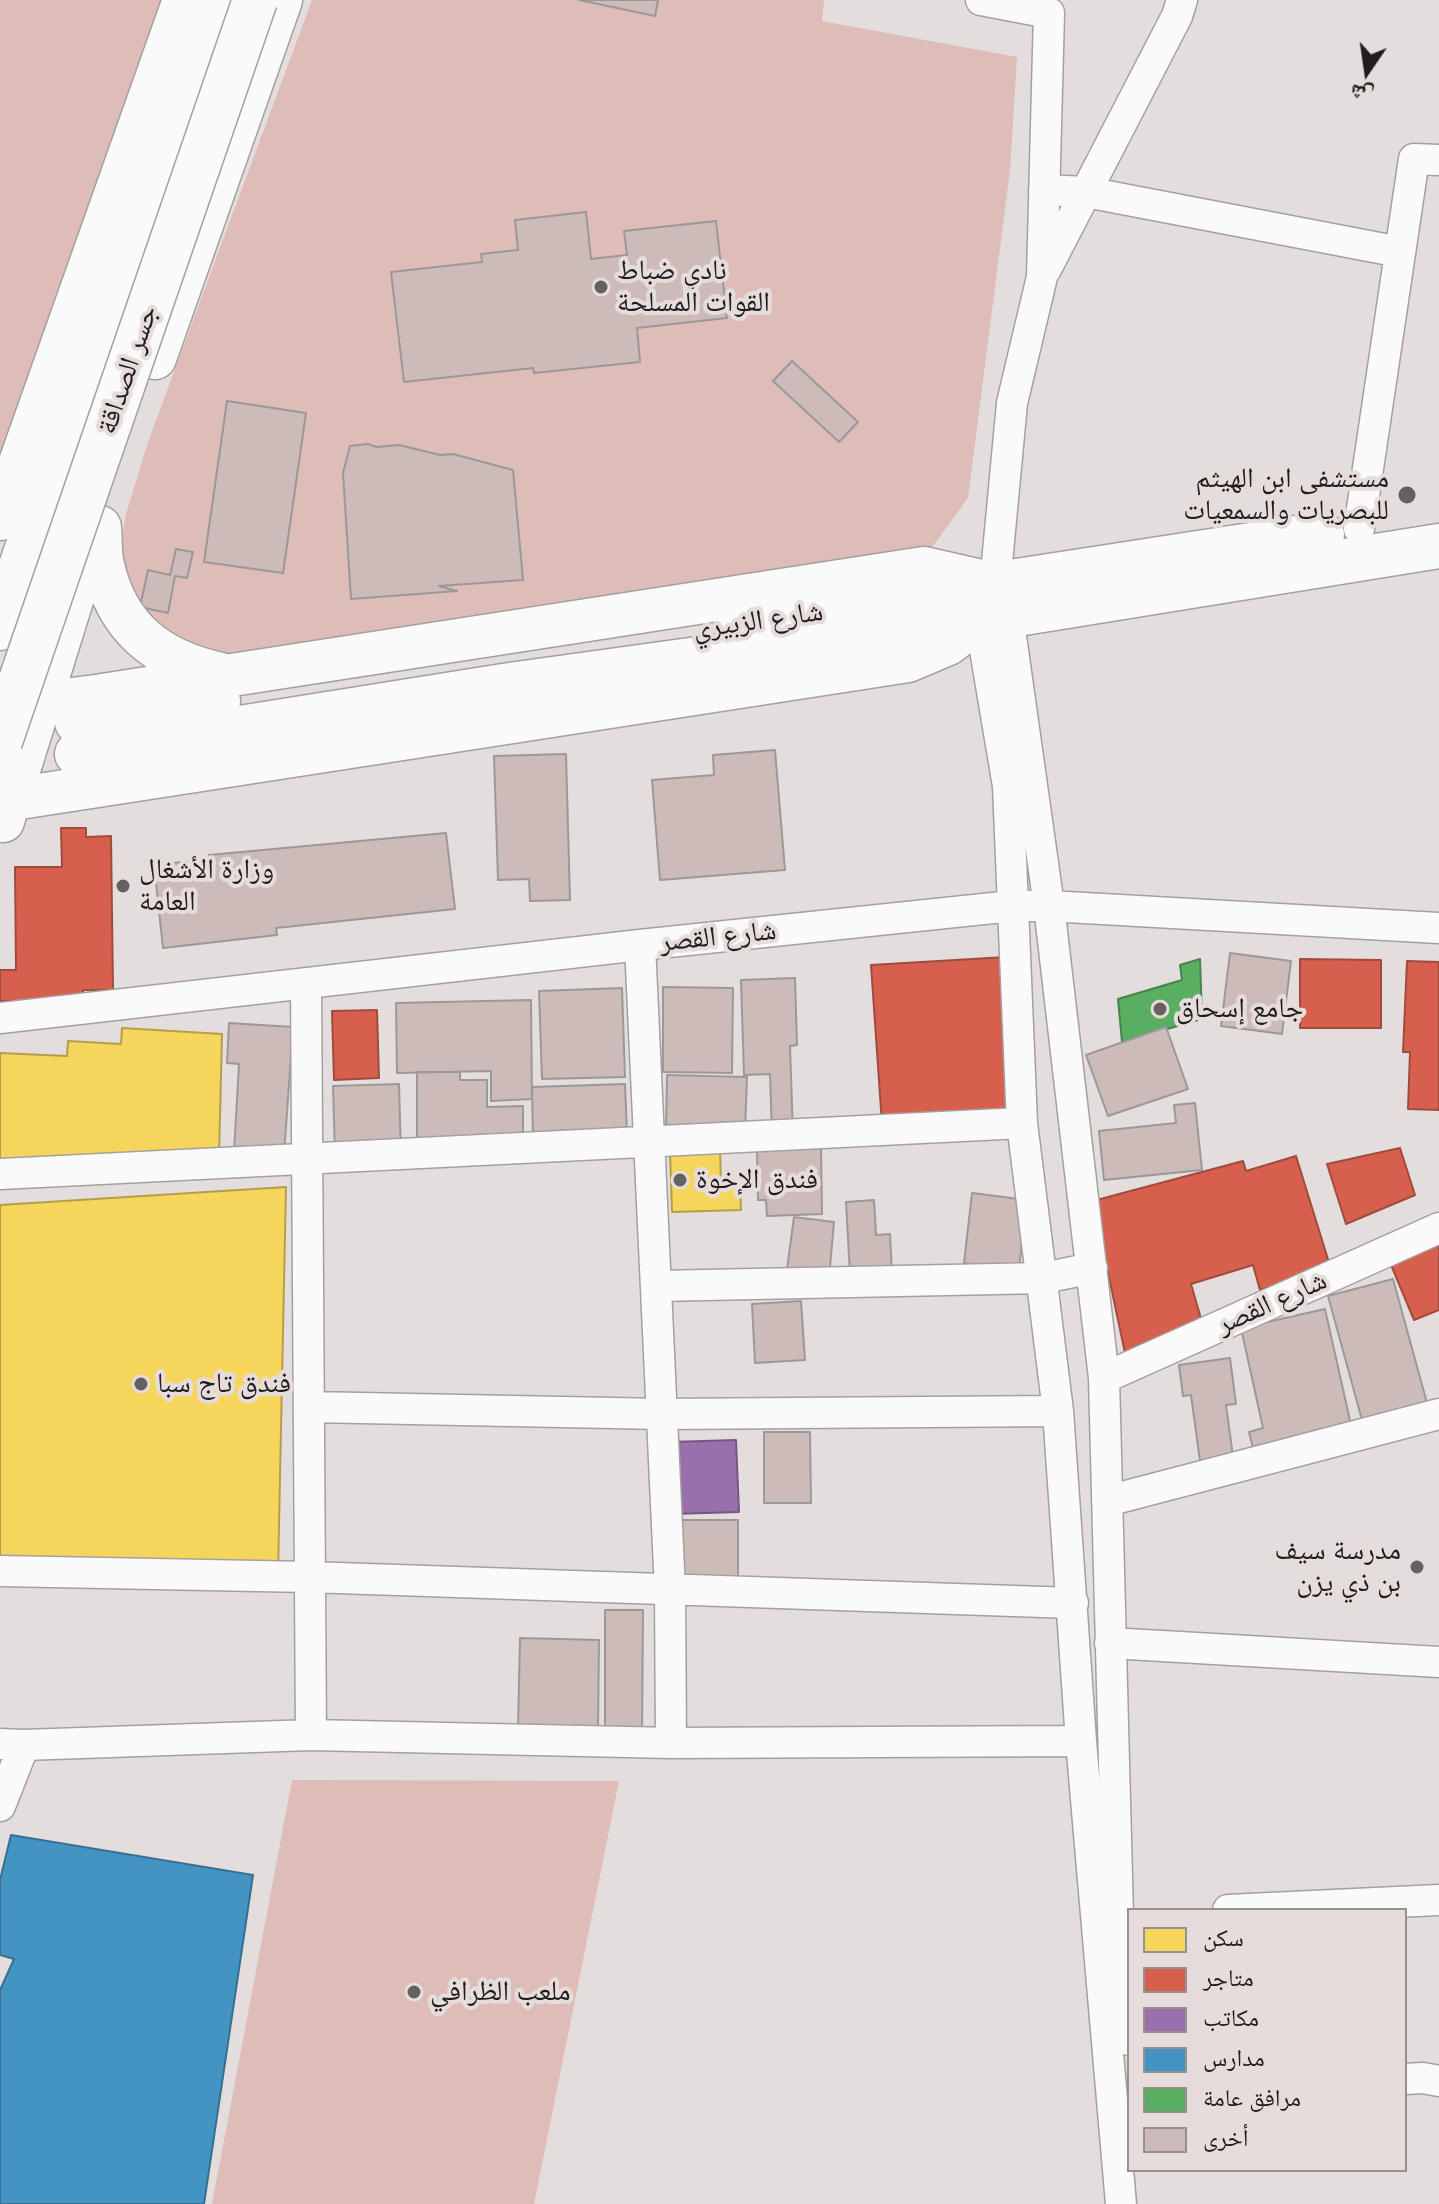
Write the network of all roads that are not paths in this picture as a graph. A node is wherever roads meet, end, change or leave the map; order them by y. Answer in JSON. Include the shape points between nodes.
{"nodes":[{"id":1,"x":184,"y":0,"type":"edge"},
{"id":2,"x":214,"y":0,"type":"edge"},
{"id":3,"x":255,"y":0,"type":"edge"},
{"id":4,"x":281,"y":0,"type":"edge"},
{"id":5,"x":981,"y":0,"type":"edge"},
{"id":6,"x":1182,"y":0,"type":"edge"},
{"id":7,"x":1439,"y":160,"type":"edge"},
{"id":8,"x":1044,"y":190,"type":"junction"},
{"id":9,"x":1086,"y":192,"type":"junction"},
{"id":10,"x":1400,"y":252,"type":"junction"},
{"id":11,"x":1042,"y":277,"type":"junction"},
{"id":12,"x":99,"y":514,"type":"junction"},
{"id":13,"x":1439,"y":516,"type":"edge"},
{"id":14,"x":0,"y":519,"type":"edge"},
{"id":15,"x":1359,"y":529,"type":"junction"},
{"id":16,"x":1439,"y":546,"type":"edge"},
{"id":17,"x":1439,"y":566,"type":"edge"},
{"id":18,"x":1125,"y":597,"type":"junction"},
{"id":19,"x":994,"y":607,"type":"junction"},
{"id":20,"x":0,"y":628,"type":"edge"},
{"id":21,"x":230,"y":676,"type":"junction"},
{"id":22,"x":20,"y":705,"type":"edge"},
{"id":23,"x":0,"y":734,"type":"edge"},
{"id":24,"x":77,"y":738,"type":"dead end"},
{"id":25,"x":0,"y":741,"type":"edge"},
{"id":26,"x":2,"y":805,"type":"edge"},
{"id":27,"x":1012,"y":906,"type":"junction"},
{"id":28,"x":1049,"y":906,"type":"junction"},
{"id":29,"x":1439,"y":928,"type":"edge"},
{"id":30,"x":640,"y":945,"type":"junction"},
{"id":31,"x":306,"y":983,"type":"junction"},
{"id":32,"x":0,"y":1018,"type":"edge"},
{"id":33,"x":1022,"y":1123,"type":"junction"},
{"id":34,"x":649,"y":1140,"type":"junction"},
{"id":35,"x":308,"y":1160,"type":"junction"},
{"id":36,"x":0,"y":1174,"type":"edge"},
{"id":37,"x":1439,"y":1228,"type":"edge"},
{"id":38,"x":1092,"y":1268,"type":"junction"},
{"id":39,"x":1044,"y":1278,"type":"junction"},
{"id":40,"x":657,"y":1286,"type":"junction"},
{"id":41,"x":1104,"y":1378,"type":"junction"},
{"id":42,"x":310,"y":1407,"type":"junction"},
{"id":43,"x":1058,"y":1411,"type":"junction"},
{"id":44,"x":663,"y":1414,"type":"junction"},
{"id":45,"x":1439,"y":1414,"type":"edge"},
{"id":46,"x":1107,"y":1501,"type":"junction"},
{"id":47,"x":0,"y":1571,"type":"edge"},
{"id":48,"x":309,"y":1577,"type":"junction"},
{"id":49,"x":670,"y":1590,"type":"junction"},
{"id":50,"x":1073,"y":1603,"type":"junction"},
{"id":51,"x":1110,"y":1643,"type":"junction"},
{"id":52,"x":1439,"y":1662,"type":"edge"},
{"id":53,"x":311,"y":1735,"type":"junction"},
{"id":54,"x":1081,"y":1741,"type":"junction"},
{"id":55,"x":671,"y":1743,"type":"junction"},
{"id":56,"x":12,"y":1745,"type":"edge"},
{"id":57,"x":0,"y":1806,"type":"edge"},
{"id":58,"x":1439,"y":1900,"type":"edge"},
{"id":59,"x":1270,"y":1908,"type":"edge"},
{"id":60,"x":1123,"y":1916,"type":"edge"},
{"id":61,"x":1127,"y":1999,"type":"edge"},
{"id":62,"x":1407,"y":2079,"type":"edge"},
{"id":63,"x":1439,"y":2081,"type":"edge"},
{"id":64,"x":1137,"y":2172,"type":"edge"},
{"id":65,"x":1121,"y":2204,"type":"edge"},
{"id":66,"x":1139,"y":2204,"type":"edge"}],
"edges":[{"from":1,"to":14,"type":"main road"},
{"from":2,"to":20,"type":"main road","name":"جسر الصداقة"},
{"from":3,"to":25,"type":"main road","name":"جسر الصداقة","bridge":true},
{"from":4,"to":12,"type":"main road"},
{"from":5,"to":8,"type":"street","via":[[1049,13]]},
{"from":6,"to":9,"type":"street"},
{"from":7,"to":10,"type":"street","via":[[1414,159]]},
{"from":8,"to":9,"type":"street"},
{"from":8,"to":11,"type":"street"},
{"from":9,"to":10,"type":"street"},
{"from":9,"to":11,"type":"street"},
{"from":10,"to":15,"type":"street"},
{"from":11,"to":19,"type":"street","via":[[1012,403]]},
{"from":12,"to":21,"type":"main road","via":[[103,564],[133,629],[161,654]]},
{"from":12,"to":22,"type":"main road"},
{"from":13,"to":15,"type":"main road","name":"شارع الزبيري"},
{"from":15,"to":19,"type":"main road","name":"شارع الزبيري"},
{"from":16,"to":18,"type":"main road","name":"شارع الزبيري"},
{"from":17,"to":18,"type":"main road","name":"شارع الزبيري","via":[[1234,600]]},
{"from":18,"to":19,"type":"main road","name":"شارع الزبيري"},
{"from":19,"to":21,"type":"main road","via":[[924,568]]},
{"from":19,"to":24,"type":"main road","name":"شارع الزبيري"},
{"from":19,"to":26,"type":"main road","via":[[948,644],[908,661]]},
{"from":19,"to":27,"type":"street"},
{"from":19,"to":28,"type":"street"},
{"from":21,"to":22,"type":"main road"},
{"from":22,"to":23,"type":"main road"},
{"from":22,"to":26,"type":"main road"},
{"from":27,"to":28,"type":"street","name":"شارع القصر"},
{"from":27,"to":30,"type":"street","name":"شارع القصر"},
{"from":27,"to":33,"type":"street"},
{"from":28,"to":29,"type":"street","name":"شارع القصر"},
{"from":28,"to":38,"type":"street"},
{"from":30,"to":31,"type":"street","name":"شارع القصر"},
{"from":30,"to":34,"type":"street"},
{"from":31,"to":32,"type":"street","name":"شارع القصر"},
{"from":31,"to":35,"type":"street"},
{"from":33,"to":34,"type":"street"},
{"from":33,"to":39,"type":"street"},
{"from":34,"to":35,"type":"street"},
{"from":34,"to":40,"type":"street"},
{"from":35,"to":36,"type":"street"},
{"from":35,"to":42,"type":"street"},
{"from":37,"to":41,"type":"street","name":"شارع القصر"},
{"from":38,"to":39,"type":"street"},
{"from":38,"to":41,"type":"street"},
{"from":39,"to":40,"type":"street"},
{"from":39,"to":43,"type":"street"},
{"from":40,"to":44,"type":"street"},
{"from":41,"to":46,"type":"street"},
{"from":42,"to":44,"type":"street"},
{"from":42,"to":48,"type":"street"},
{"from":43,"to":44,"type":"street"},
{"from":43,"to":50,"type":"street"},
{"from":44,"to":49,"type":"street"},
{"from":45,"to":46,"type":"street"},
{"from":46,"to":51,"type":"street"},
{"from":47,"to":48,"type":"street"},
{"from":48,"to":49,"type":"street"},
{"from":48,"to":53,"type":"street"},
{"from":49,"to":50,"type":"street"},
{"from":49,"to":55,"type":"street"},
{"from":50,"to":54,"type":"street"},
{"from":51,"to":52,"type":"street"},
{"from":51,"to":60,"type":"street"},
{"from":53,"to":55,"type":"street"},
{"from":53,"to":56,"type":"street"},
{"from":54,"to":55,"type":"street"},
{"from":54,"to":65,"type":"street"},
{"from":56,"to":57,"type":"street"},
{"from":58,"to":59,"type":"street"},
{"from":60,"to":61,"type":"street"},
{"from":62,"to":63,"type":"street"},
{"from":64,"to":66,"type":"street"}]}
